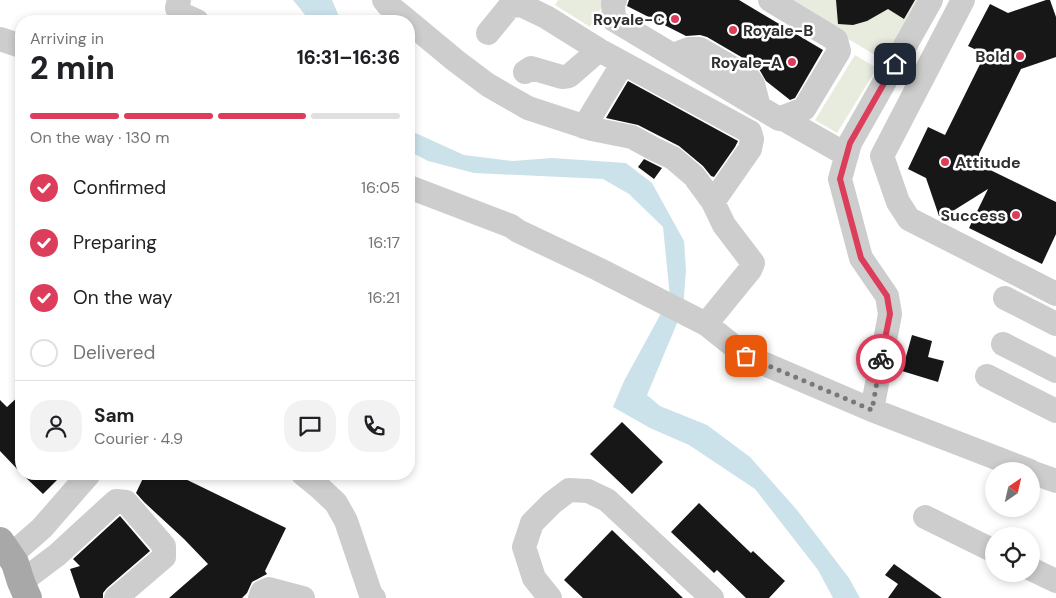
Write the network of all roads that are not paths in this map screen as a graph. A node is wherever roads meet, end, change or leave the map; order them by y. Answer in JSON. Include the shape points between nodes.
{"nodes":[{"id":1,"x":179,"y":0,"type":"edge"},
{"id":2,"x":384,"y":0,"type":"edge"},
{"id":3,"x":615,"y":0,"type":"edge"},
{"id":4,"x":770,"y":0,"type":"edge"},
{"id":5,"x":931,"y":0,"type":"edge"},
{"id":6,"x":964,"y":0,"type":"edge"},
{"id":7,"x":182,"y":15,"type":"edge"},
{"id":8,"x":400,"y":15,"type":"edge"},
{"id":9,"x":415,"y":28,"type":"edge"},
{"id":10,"x":488,"y":33,"type":"dead end"},
{"id":11,"x":0,"y":39,"type":"edge"},
{"id":12,"x":15,"y":44,"type":"edge"},
{"id":13,"x":599,"y":50,"type":"junction"},
{"id":14,"x":623,"y":63,"type":"junction"},
{"id":15,"x":525,"y":72,"type":"dead end"},
{"id":16,"x":783,"y":120,"type":"junction"},
{"id":17,"x":584,"y":127,"type":"junction"},
{"id":18,"x":848,"y":149,"type":"junction"},
{"id":19,"x":415,"y":189,"type":"edge"},
{"id":20,"x":713,"y":202,"type":"junction"},
{"id":21,"x":1056,"y":294,"type":"edge"},
{"id":22,"x":1006,"y":298,"type":"dead end"},
{"id":23,"x":706,"y":324,"type":"junction"},
{"id":24,"x":1056,"y":324,"type":"edge"},
{"id":25,"x":1003,"y":344,"type":"dead end"},
{"id":26,"x":1056,"y":371,"type":"edge"},
{"id":27,"x":987,"y":376,"type":"dead end"},
{"id":28,"x":872,"y":410,"type":"junction"},
{"id":29,"x":1056,"y":411,"type":"edge"},
{"id":30,"x":1005,"y":462,"type":"edge"},
{"id":31,"x":1040,"y":475,"type":"edge"},
{"id":32,"x":85,"y":480,"type":"edge"},
{"id":33,"x":310,"y":480,"type":"edge"},
{"id":34,"x":1056,"y":481,"type":"edge"},
{"id":35,"x":925,"y":517,"type":"dead end"},
{"id":36,"x":985,"y":547,"type":"edge"},
{"id":37,"x":5,"y":548,"type":"edge"},
{"id":38,"x":1040,"y":574,"type":"edge"},
{"id":39,"x":1056,"y":582,"type":"edge"},
{"id":40,"x":24,"y":590,"type":"edge"},
{"id":41,"x":116,"y":598,"type":"edge"},
{"id":42,"x":260,"y":598,"type":"edge"},
{"id":43,"x":302,"y":598,"type":"edge"},
{"id":44,"x":374,"y":598,"type":"edge"},
{"id":45,"x":550,"y":598,"type":"edge"},
{"id":46,"x":712,"y":598,"type":"edge"}],
"edges":[{"from":1,"to":7,"type":"street","via":[[176,8]]},
{"from":2,"to":8,"type":"street"},
{"from":3,"to":16,"type":"street","via":[[614,20]]},
{"from":4,"to":16,"type":"street","via":[[836,40],[839,51],[804,109]]},
{"from":5,"to":18,"type":"street"},
{"from":6,"to":21,"type":"street","via":[[882,156],[898,202],[909,219]]},
{"from":9,"to":17,"type":"street","via":[[488,85],[528,108]]},
{"from":10,"to":13,"type":"street","via":[[510,6],[521,5]]},
{"from":11,"to":12,"type":"street"},
{"from":13,"to":14,"type":"street"},
{"from":13,"to":15,"type":"street","via":[[569,76],[531,68]]},
{"from":14,"to":17,"type":"street"},
{"from":14,"to":20,"type":"street","via":[[750,132],[750,149]]},
{"from":16,"to":18,"type":"street"},
{"from":17,"to":20,"type":"street","via":[[632,137],[673,158],[694,176]]},
{"from":18,"to":28,"type":"street","via":[[840,179],[861,258],[887,296],[890,314]]},
{"from":19,"to":23,"type":"street","via":[[511,226]]},
{"from":20,"to":23,"type":"street","via":[[724,225],[753,263]]},
{"from":22,"to":24,"type":"street"},
{"from":23,"to":28,"type":"street","via":[[746,356]]},
{"from":25,"to":26,"type":"street"},
{"from":27,"to":29,"type":"street"},
{"from":28,"to":30,"type":"street"},
{"from":31,"to":34,"type":"street"},
{"from":32,"to":37,"type":"street","via":[[42,528]]},
{"from":33,"to":44,"type":"street","via":[[336,503],[346,521]]},
{"from":35,"to":36,"type":"street"},
{"from":37,"to":40,"type":"main road","via":[[15,563]]},
{"from":38,"to":39,"type":"street"},
{"from":40,"to":41,"type":"street","via":[[116,502],[126,502],[164,546],[164,557]]},
{"from":42,"to":43,"type":"street","via":[[262,592],[269,589]]},
{"from":45,"to":46,"type":"street","via":[[534,578],[524,547],[532,523],[570,490],[588,491],[607,500]]}]}
